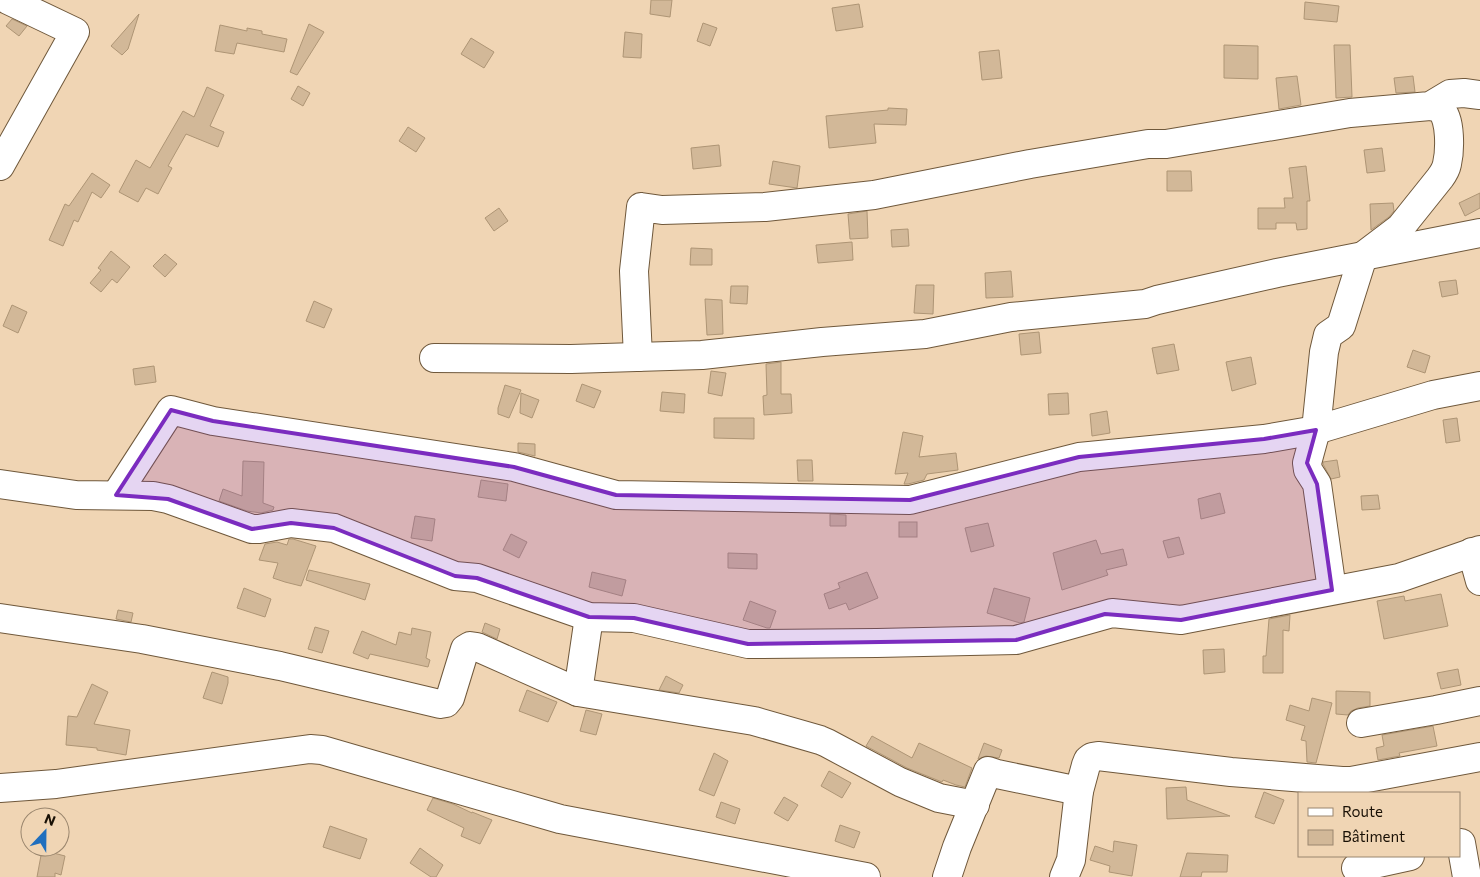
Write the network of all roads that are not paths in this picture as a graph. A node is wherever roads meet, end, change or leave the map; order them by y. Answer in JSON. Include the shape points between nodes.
{"nodes":[{"id":1,"x":8,"y":0,"type":"edge"},
{"id":2,"x":1480,"y":95,"type":"edge"},
{"id":3,"x":1430,"y":106,"type":"junction"},
{"id":4,"x":0,"y":166,"type":"edge"},
{"id":5,"x":1480,"y":233,"type":"edge"},
{"id":6,"x":1363,"y":256,"type":"junction"},
{"id":7,"x":638,"y":357,"type":"junction"},
{"id":8,"x":434,"y":358,"type":"dead end"},
{"id":9,"x":1480,"y":386,"type":"edge"},
{"id":10,"x":1316,"y":430,"type":"junction"},
{"id":11,"x":0,"y":484,"type":"edge"},
{"id":12,"x":116,"y":495,"type":"junction"},
{"id":13,"x":1476,"y":551,"type":"edge"},
{"id":14,"x":1480,"y":581,"type":"edge"},
{"id":15,"x":1332,"y":590,"type":"junction"},
{"id":16,"x":589,"y":617,"type":"junction"},
{"id":17,"x":0,"y":618,"type":"edge"},
{"id":18,"x":578,"y":692,"type":"junction"},
{"id":19,"x":1480,"y":701,"type":"edge"},
{"id":20,"x":1361,"y":722,"type":"dead end"},
{"id":21,"x":1480,"y":757,"type":"edge"},
{"id":22,"x":0,"y":788,"type":"edge"},
{"id":23,"x":1079,"y":791,"type":"junction"},
{"id":24,"x":975,"y":805,"type":"junction"},
{"id":25,"x":1467,"y":841,"type":"edge"},
{"id":26,"x":1406,"y":857,"type":"edge"},
{"id":27,"x":1356,"y":868,"type":"dead end"},
{"id":28,"x":866,"y":877,"type":"edge"},
{"id":29,"x":947,"y":877,"type":"edge"},
{"id":30,"x":1064,"y":877,"type":"edge"},
{"id":31,"x":1467,"y":877,"type":"edge"}],
"edges":[{"from":1,"to":4,"type":"street","via":[[75,32]]},
{"from":2,"to":3,"type":"street","via":[[1450,94]]},
{"from":3,"to":6,"type":"street","via":[[1440,108],[1445,116],[1449,135],[1446,169],[1400,228]]},
{"from":3,"to":7,"type":"street","via":[[1350,113],[1166,144],[1148,144],[874,195],[766,207],[662,210],[641,207],[634,271]]},
{"from":5,"to":6,"type":"street"},
{"from":6,"to":7,"type":"street","via":[[1145,304],[1011,317],[925,334],[702,355]]},
{"from":6,"to":10,"type":"street","via":[[1341,326],[1328,336]]},
{"from":7,"to":8,"type":"street"},
{"from":9,"to":10,"type":"street","via":[[1433,395]]},
{"from":10,"to":12,"type":"street","via":[[1264,439],[1079,457],[910,500],[616,494],[514,467],[213,420],[171,410]]},
{"from":10,"to":15,"type":"street","via":[[1307,463],[1317,484]]},
{"from":11,"to":12,"type":"street","via":[[76,494]]},
{"from":12,"to":16,"type":"street","via":[[168,499],[252,529],[291,523],[334,528],[455,576],[477,578]]},
{"from":13,"to":14,"type":"street"},
{"from":13,"to":15,"type":"street","via":[[1399,578]]},
{"from":15,"to":16,"type":"street","via":[[1181,620],[1112,613],[1006,640],[748,644],[634,618]]},
{"from":16,"to":18,"type":"street"},
{"from":17,"to":18,"type":"street","via":[[142,638],[280,666],[440,704],[450,698],[465,649],[477,646]]},
{"from":18,"to":24,"type":"street","via":[[772,727],[827,743],[900,782],[939,798]]},
{"from":19,"to":20,"type":"street"},
{"from":21,"to":23,"type":"street","via":[[1342,782],[1098,756],[1088,760]]},
{"from":22,"to":28,"type":"street","via":[[56,784],[322,750],[560,819]]},
{"from":23,"to":24,"type":"street","via":[[988,771]]},
{"from":23,"to":30,"type":"street","via":[[1072,854]]},
{"from":24,"to":29,"type":"street"},
{"from":25,"to":31,"type":"street"},
{"from":26,"to":27,"type":"street"}]}
